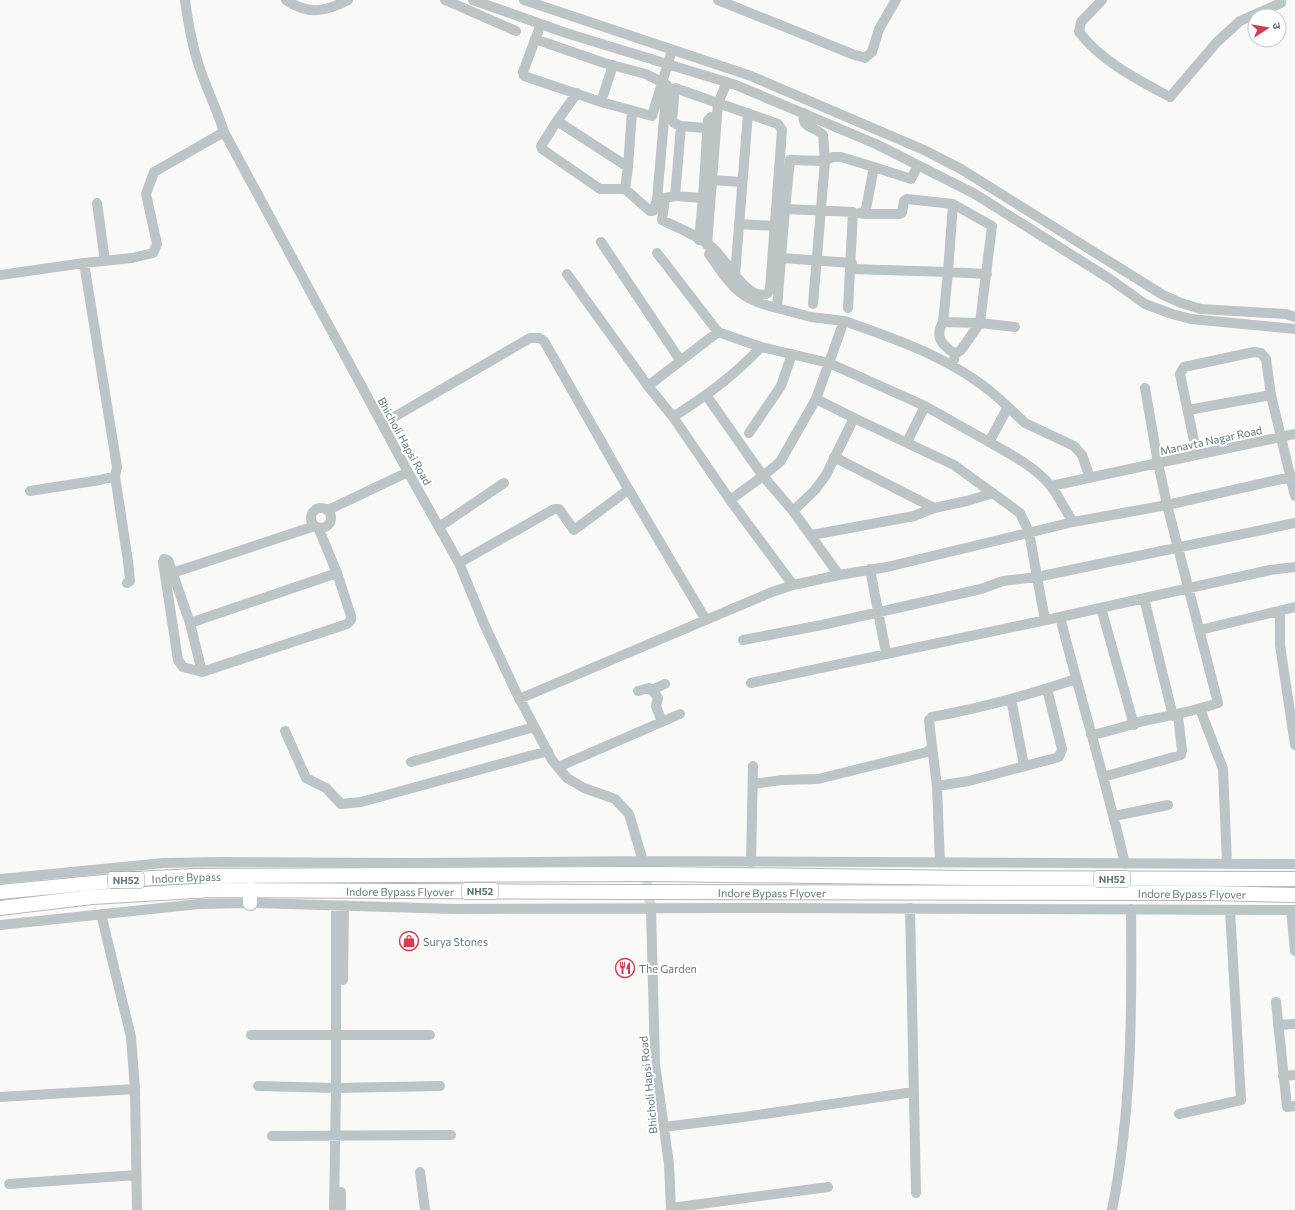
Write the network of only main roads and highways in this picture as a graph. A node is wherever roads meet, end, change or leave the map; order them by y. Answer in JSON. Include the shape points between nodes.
{"nodes":[{"id":1,"x":1295,"y":879,"type":"edge"},
{"id":2,"x":255,"y":881,"type":"junction"},
{"id":3,"x":0,"y":892,"type":"edge"},
{"id":4,"x":1295,"y":895,"type":"edge"},
{"id":5,"x":0,"y":908,"type":"edge"}],
"edges":[{"from":1,"to":2,"type":"highway","name":"Indore Bypass Flyover","number":"NH52","bridge":true,"via":[[633,874],[356,875]]},
{"from":2,"to":3,"type":"highway","name":"Indore Bypass","number":"NH52","via":[[195,876]]},
{"from":2,"to":4,"type":"highway","name":"Indore Bypass Flyover","number":"NH52","bridge":true,"via":[[326,890]]},
{"from":2,"to":5,"type":"highway","name":"Indore Bypass","number":"NH52"}]}
